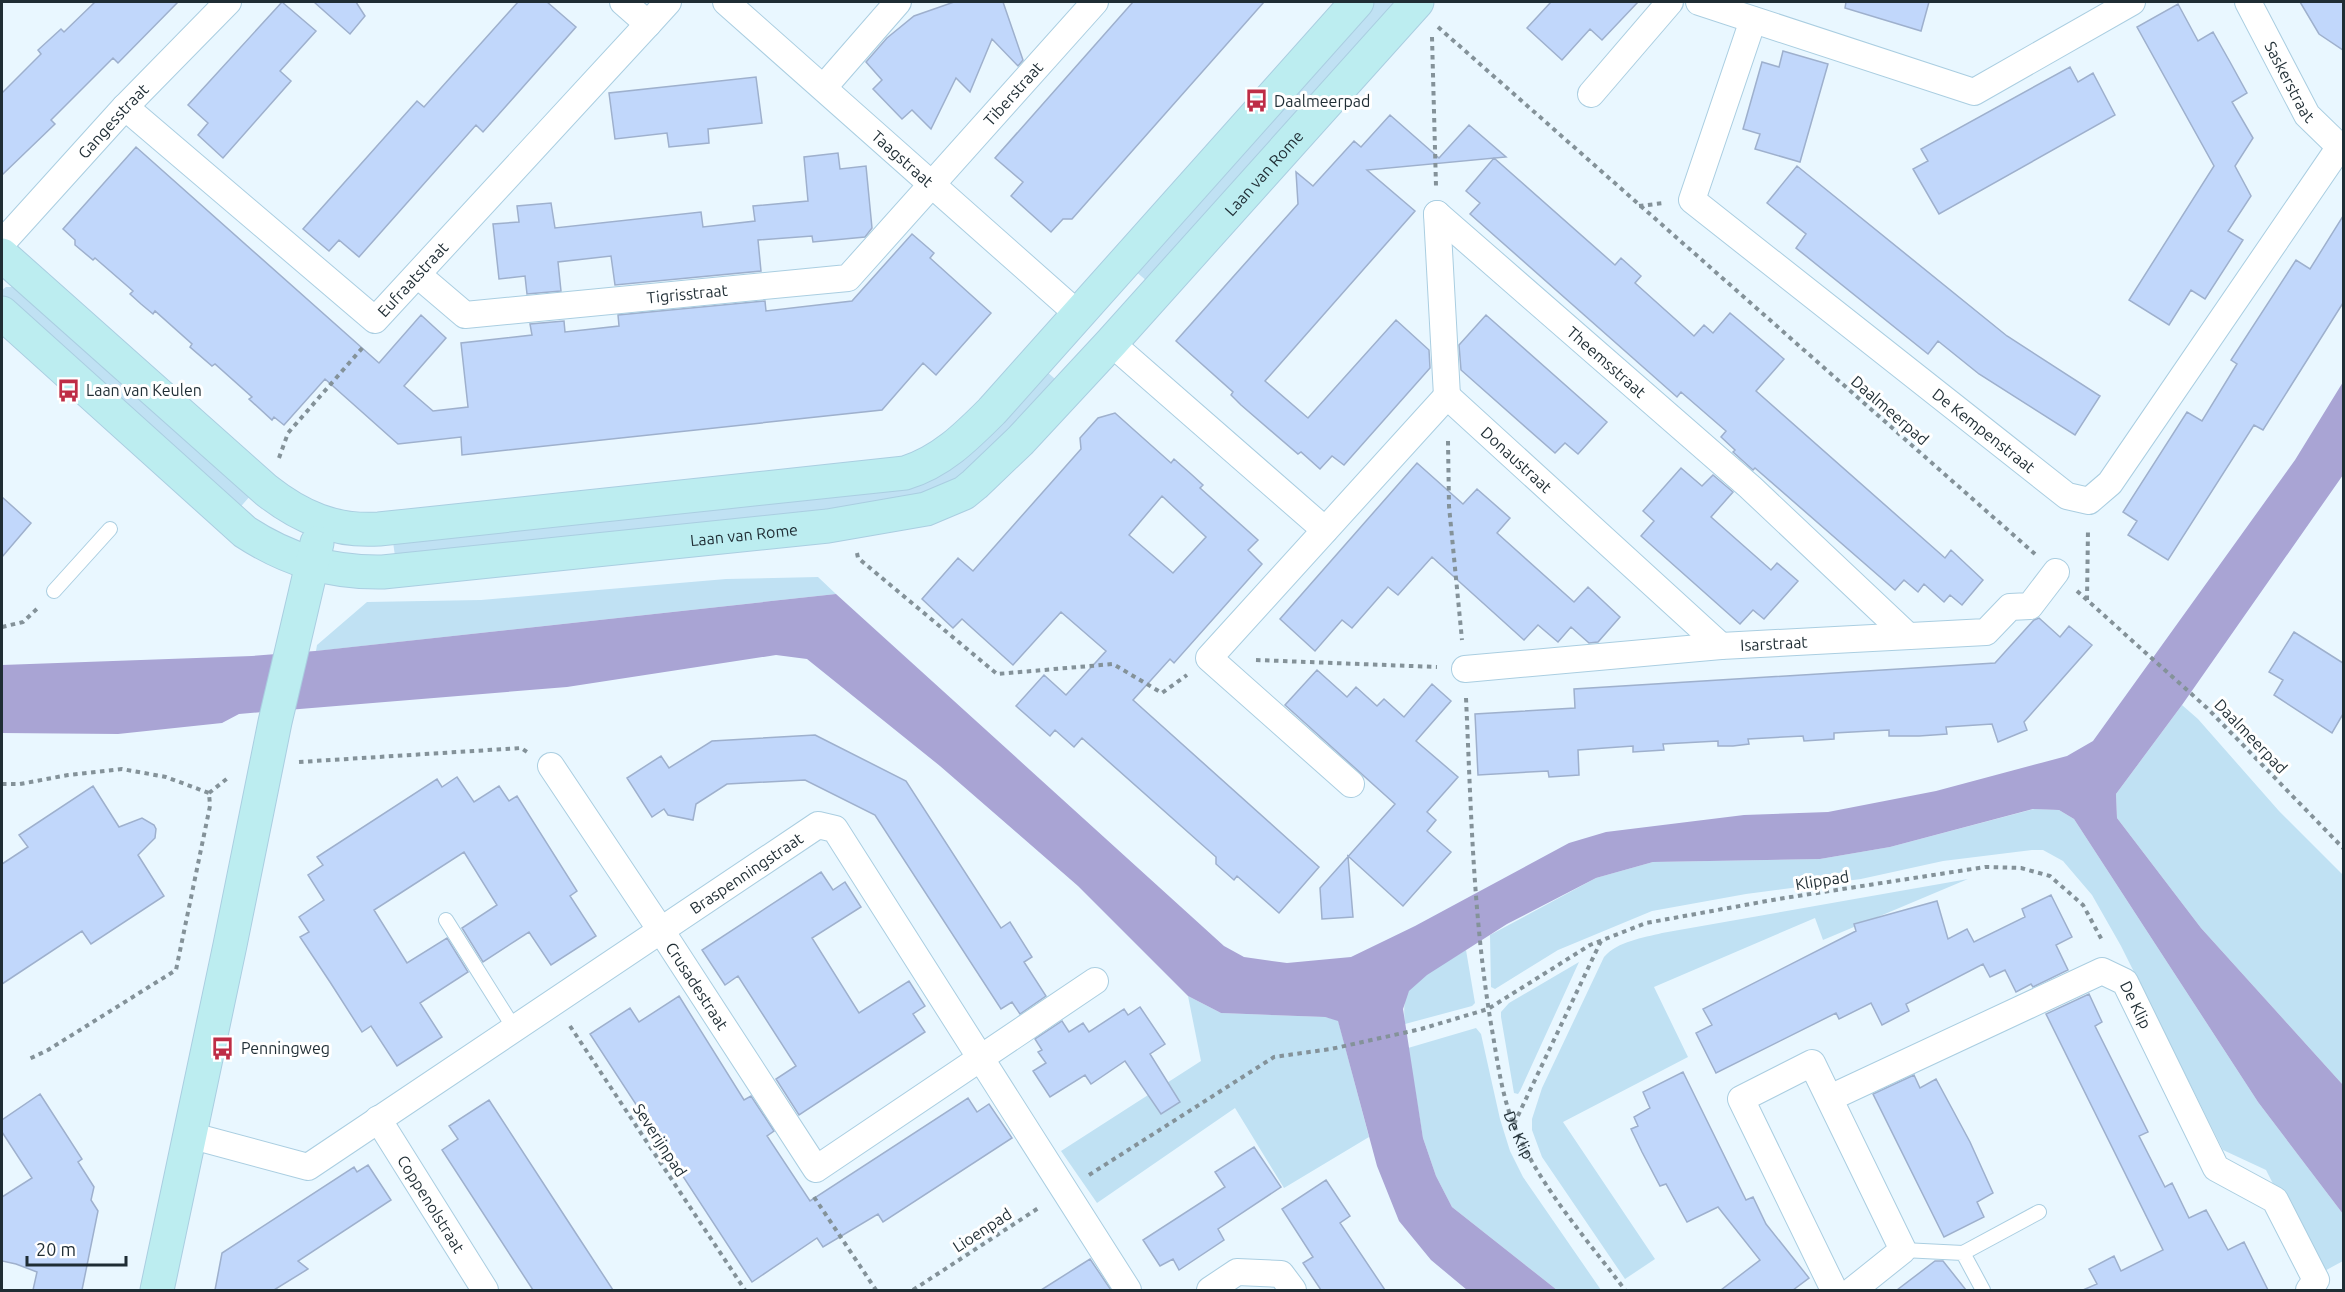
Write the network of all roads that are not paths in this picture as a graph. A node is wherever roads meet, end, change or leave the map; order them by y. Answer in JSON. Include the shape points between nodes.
{"nodes":[{"id":1,"x":228,"y":2,"type":"edge"},
{"id":2,"x":623,"y":2,"type":"edge"},
{"id":3,"x":668,"y":2,"type":"edge"},
{"id":4,"x":726,"y":2,"type":"edge"},
{"id":5,"x":898,"y":2,"type":"edge"},
{"id":6,"x":1095,"y":2,"type":"edge"},
{"id":7,"x":1358,"y":2,"type":"edge"},
{"id":8,"x":1670,"y":2,"type":"edge"},
{"id":9,"x":1699,"y":2,"type":"edge"},
{"id":10,"x":2132,"y":2,"type":"edge"},
{"id":11,"x":2248,"y":2,"type":"edge"},
{"id":12,"x":1420,"y":9,"type":"edge"},
{"id":13,"x":1753,"y":20,"type":"junction"},
{"id":14,"x":648,"y":24,"type":"junction"},
{"id":15,"x":824,"y":87,"type":"junction"},
{"id":16,"x":1591,"y":94,"type":"dead end"},
{"id":17,"x":125,"y":107,"type":"junction"},
{"id":18,"x":2341,"y":150,"type":"edge"},
{"id":19,"x":932,"y":185,"type":"junction"},
{"id":20,"x":2,"y":243,"type":"edge"},
{"id":21,"x":2,"y":255,"type":"edge"},
{"id":22,"x":418,"y":275,"type":"junction"},
{"id":23,"x":2,"y":313,"type":"edge"},
{"id":24,"x":1079,"y":315,"type":"junction"},
{"id":25,"x":1111,"y":343,"type":"junction"},
{"id":26,"x":1447,"y":396,"type":"junction"},
{"id":27,"x":322,"y":524,"type":"junction"},
{"id":28,"x":110,"y":529,"type":"dead end"},
{"id":29,"x":1325,"y":530,"type":"junction"},
{"id":30,"x":311,"y":565,"type":"junction"},
{"id":31,"x":2056,"y":572,"type":"road end"},
{"id":32,"x":54,"y":591,"type":"road end"},
{"id":33,"x":1908,"y":636,"type":"junction"},
{"id":34,"x":1721,"y":646,"type":"junction"},
{"id":35,"x":1465,"y":669,"type":"road end"},
{"id":36,"x":551,"y":766,"type":"road end"},
{"id":37,"x":1351,"y":784,"type":"dead end"},
{"id":38,"x":446,"y":920,"type":"dead end"},
{"id":39,"x":662,"y":932,"type":"junction"},
{"id":40,"x":1095,"y":981,"type":"dead end"},
{"id":41,"x":514,"y":1028,"type":"junction"},
{"id":42,"x":980,"y":1058,"type":"junction"},
{"id":43,"x":1830,"y":1098,"type":"junction"},
{"id":44,"x":378,"y":1119,"type":"junction"},
{"id":45,"x":189,"y":1135,"type":"junction"},
{"id":46,"x":2039,"y":1212,"type":"dead end"},
{"id":47,"x":1903,"y":1250,"type":"junction"},
{"id":48,"x":1963,"y":1253,"type":"junction"},
{"id":49,"x":157,"y":1290,"type":"edge"},
{"id":50,"x":485,"y":1290,"type":"edge"},
{"id":51,"x":1128,"y":1290,"type":"edge"},
{"id":52,"x":1210,"y":1290,"type":"edge"},
{"id":53,"x":1293,"y":1290,"type":"edge"},
{"id":54,"x":1834,"y":1290,"type":"edge"},
{"id":55,"x":1853,"y":1290,"type":"edge"},
{"id":56,"x":1983,"y":1290,"type":"edge"},
{"id":57,"x":2309,"y":1290,"type":"edge"}],
"edges":[{"from":1,"to":17,"type":"street","name":"Gangesstraat"},
{"from":2,"to":14,"type":"street"},
{"from":3,"to":14,"type":"street","name":"Eufraatstraat"},
{"from":4,"to":15,"type":"street","name":"Taagstraat"},
{"from":5,"to":15,"type":"street"},
{"from":6,"to":19,"type":"street","name":"Tiberstraat"},
{"from":7,"to":24,"type":"street"},
{"from":8,"to":16,"type":"street"},
{"from":9,"to":13,"type":"street"},
{"from":10,"to":13,"type":"street","via":[[1974,92]]},
{"from":11,"to":18,"type":"street","name":"Saskerstraat","via":[[2307,115]]},
{"from":12,"to":25,"type":"street","name":"Laan van Rome"},
{"from":13,"to":18,"type":"street","name":"De Kempenstraat","via":[[1692,200],[2067,496],[2089,501],[2109,483]]},
{"from":14,"to":22,"type":"street","name":"Eufraatstraat"},
{"from":15,"to":19,"type":"street","name":"Taagstraat"},
{"from":17,"to":20,"type":"street","name":"Gangesstraat"},
{"from":17,"to":22,"type":"street","name":"Eufraatstraat","via":[[375,320]]},
{"from":19,"to":22,"type":"street","name":"Tigrisstraat","via":[[848,278],[465,315]]},
{"from":19,"to":24,"type":"street","name":"Taagstraat"},
{"from":21,"to":27,"type":"street","via":[[266,490],[289,508]]},
{"from":23,"to":30,"type":"street","via":[[245,532]]},
{"from":24,"to":25,"type":"street"},
{"from":24,"to":27,"type":"street","via":[[962,441],[928,464],[905,473],[379,529],[344,529]]},
{"from":25,"to":29,"type":"street"},
{"from":25,"to":30,"type":"street","name":"Laan van Rome","via":[[975,484],[926,509],[850,523],[383,572]]},
{"from":26,"to":29,"type":"street"},
{"from":26,"to":33,"type":"street","name":"Theemsstraat","via":[[1437,214],[1750,487]]},
{"from":26,"to":34,"type":"street","name":"Donaustraat"},
{"from":27,"to":30,"type":"street"},
{"from":28,"to":32,"type":"lane"},
{"from":29,"to":37,"type":"street","via":[[1209,658]]},
{"from":30,"to":45,"type":"street","via":[[274,722]]},
{"from":31,"to":33,"type":"street","name":"Isarstraat","via":[[2030,606],[2010,606],[1986,633]]},
{"from":33,"to":34,"type":"street","name":"Isarstraat"},
{"from":34,"to":35,"type":"street","name":"Isarstraat"},
{"from":36,"to":39,"type":"street","name":"Crusadestraat"},
{"from":38,"to":41,"type":"lane"},
{"from":39,"to":41,"type":"street","name":"Braspenningstraat"},
{"from":39,"to":42,"type":"street","name":"Braspenningstraat","via":[[818,825],[835,829]]},
{"from":39,"to":42,"type":"street","name":"Crusadestraat","via":[[816,1169]]},
{"from":40,"to":42,"type":"street"},
{"from":41,"to":44,"type":"street","name":"Braspenningstraat"},
{"from":42,"to":51,"type":"street","name":"Braspenningstraat"},
{"from":43,"to":47,"type":"street"},
{"from":43,"to":54,"type":"street","via":[[1812,1063],[1741,1099]]},
{"from":43,"to":57,"type":"street","name":"De Klip","via":[[2102,971],[2125,982],[2216,1168],[2275,1200],[2316,1280]]},
{"from":44,"to":45,"type":"street","name":"Braspenningstraat","via":[[308,1167]]},
{"from":44,"to":50,"type":"street","name":"Coppenolstraat"},
{"from":45,"to":49,"type":"street"},
{"from":46,"to":48,"type":"lane"},
{"from":47,"to":48,"type":"lane"},
{"from":47,"to":55,"type":"street"},
{"from":48,"to":56,"type":"lane"},
{"from":52,"to":53,"type":"street","via":[[1237,1272],[1281,1274]]}]}
